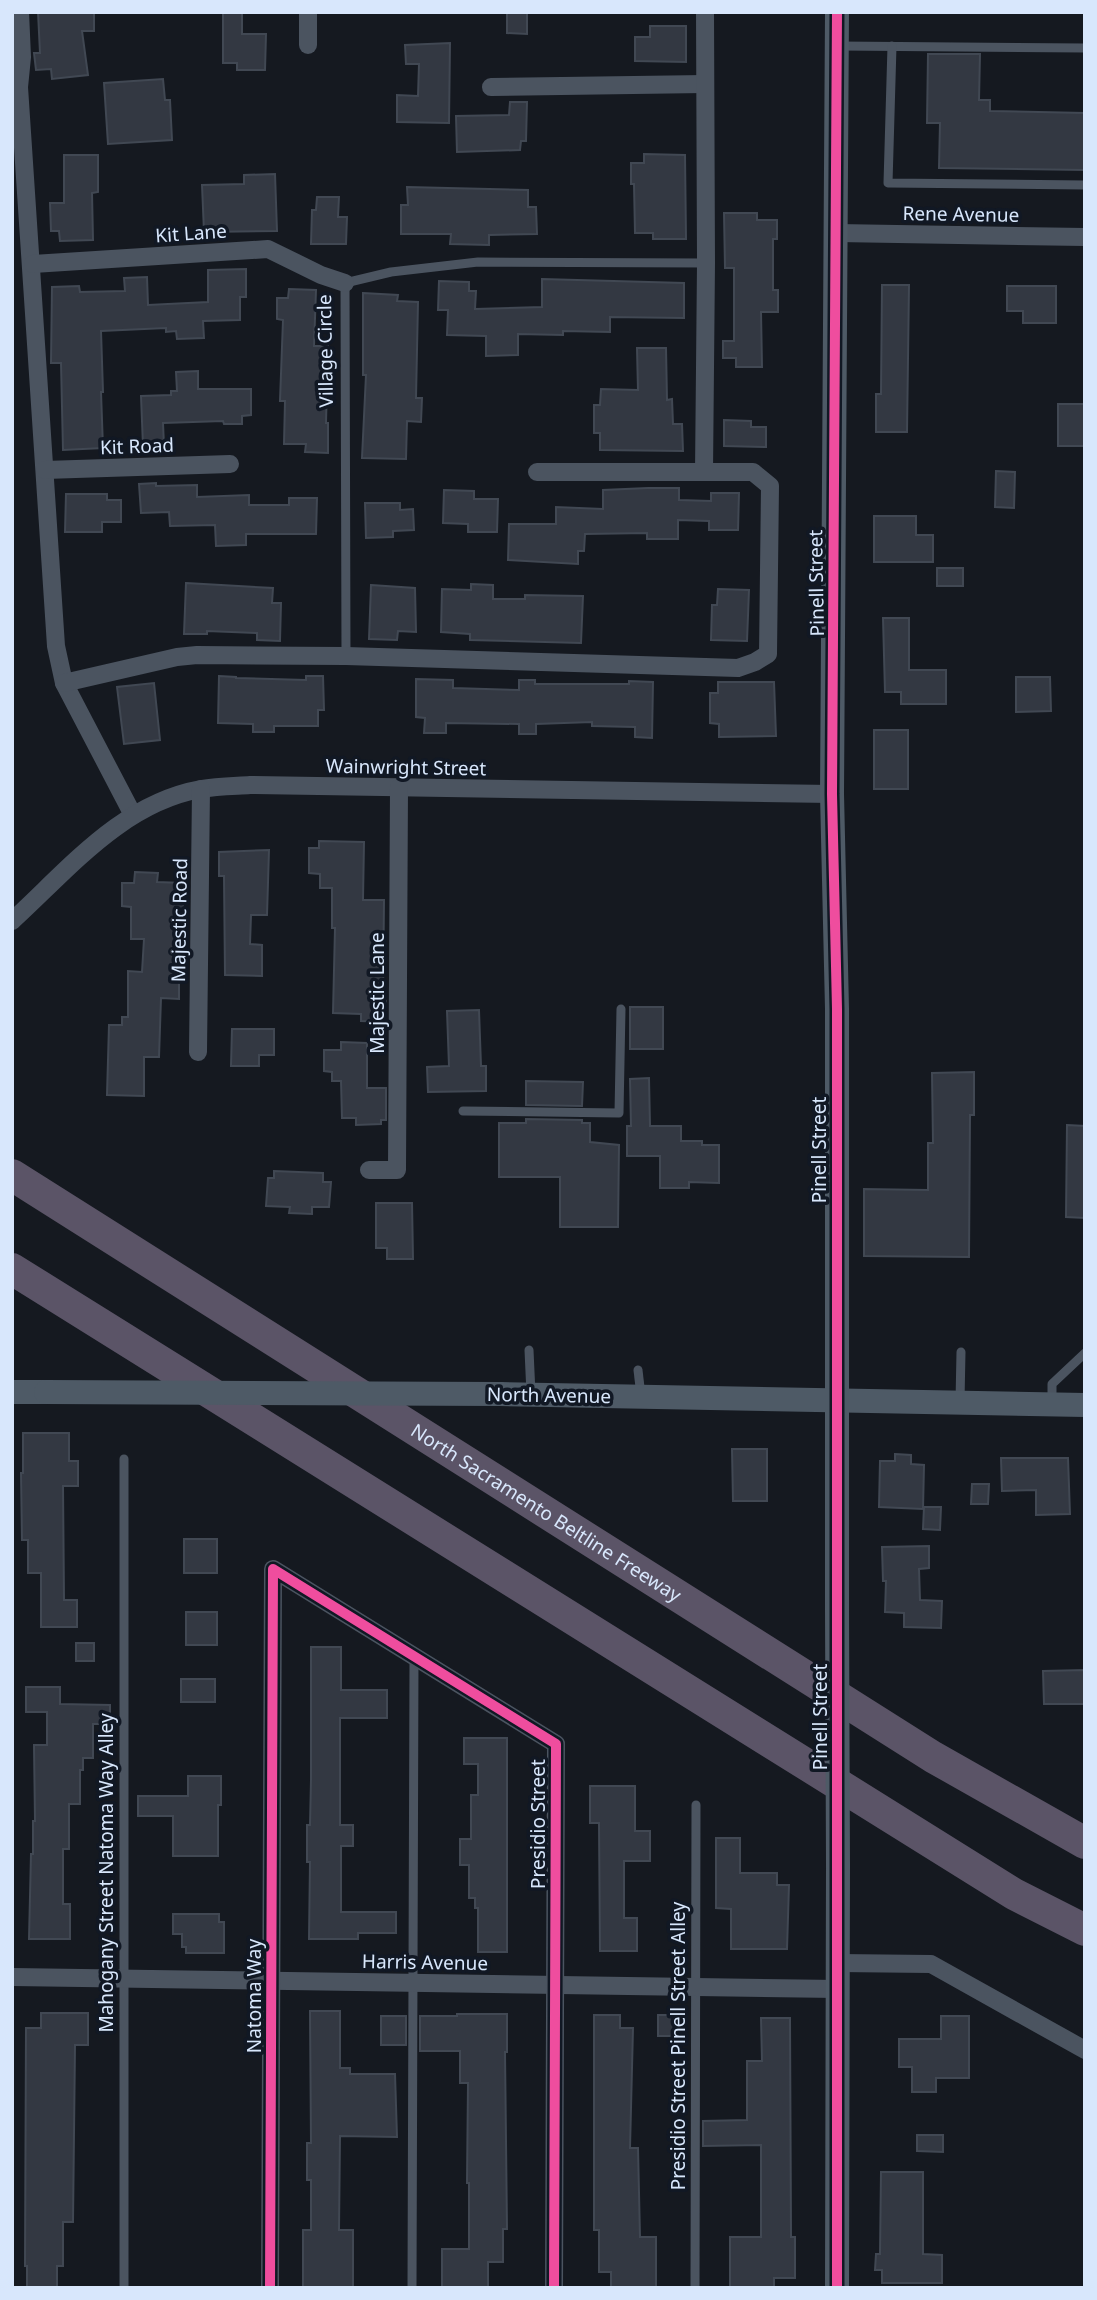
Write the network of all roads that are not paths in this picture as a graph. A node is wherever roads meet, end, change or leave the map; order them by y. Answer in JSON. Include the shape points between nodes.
{"nodes":[{"id":1,"x":20,"y":12,"type":"edge"},
{"id":2,"x":308,"y":12,"type":"edge"},
{"id":3,"x":705,"y":12,"type":"edge"},
{"id":4,"x":837,"y":12,"type":"edge"},
{"id":5,"x":308,"y":45,"type":"dead end"},
{"id":6,"x":837,"y":46,"type":"junction"},
{"id":7,"x":892,"y":46,"type":"junction"},
{"id":8,"x":1085,"y":48,"type":"edge"},
{"id":9,"x":16,"y":83,"type":"edge"},
{"id":10,"x":705,"y":84,"type":"junction"},
{"id":11,"x":491,"y":87,"type":"dead end"},
{"id":12,"x":1085,"y":185,"type":"edge"},
{"id":13,"x":837,"y":233,"type":"junction"},
{"id":14,"x":1085,"y":237,"type":"edge"},
{"id":15,"x":706,"y":262,"type":"junction"},
{"id":16,"x":33,"y":264,"type":"junction"},
{"id":17,"x":345,"y":283,"type":"junction"},
{"id":18,"x":230,"y":464,"type":"dead end"},
{"id":19,"x":45,"y":470,"type":"junction"},
{"id":20,"x":704,"y":471,"type":"junction"},
{"id":21,"x":537,"y":472,"type":"dead end"},
{"id":22,"x":346,"y":656,"type":"junction"},
{"id":23,"x":64,"y":683,"type":"junction"},
{"id":24,"x":399,"y":788,"type":"junction"},
{"id":25,"x":201,"y":789,"type":"junction"},
{"id":26,"x":832,"y":794,"type":"junction"},
{"id":27,"x":133,"y":815,"type":"junction"},
{"id":28,"x":17,"y":916,"type":"edge"},
{"id":29,"x":621,"y":1009,"type":"dead end"},
{"id":30,"x":198,"y":1052,"type":"dead end"},
{"id":31,"x":463,"y":1111,"type":"dead end"},
{"id":32,"x":369,"y":1170,"type":"dead end"},
{"id":33,"x":12,"y":1175,"type":"edge"},
{"id":34,"x":12,"y":1269,"type":"edge"},
{"id":35,"x":529,"y":1350,"type":"dead end"},
{"id":36,"x":961,"y":1352,"type":"dead end"},
{"id":37,"x":1085,"y":1353,"type":"edge"},
{"id":38,"x":638,"y":1370,"type":"dead end"},
{"id":39,"x":12,"y":1392,"type":"edge"},
{"id":40,"x":531,"y":1394,"type":"junction"},
{"id":41,"x":641,"y":1396,"type":"junction"},
{"id":42,"x":836,"y":1400,"type":"junction"},
{"id":43,"x":960,"y":1403,"type":"junction"},
{"id":44,"x":1084,"y":1403,"type":"edge"},
{"id":45,"x":1052,"y":1405,"type":"junction"},
{"id":46,"x":124,"y":1459,"type":"dead end"},
{"id":47,"x":414,"y":1657,"type":"junction"},
{"id":48,"x":273,"y":1705,"type":"joint"},
{"id":49,"x":696,"y":1805,"type":"dead end"},
{"id":50,"x":1085,"y":1843,"type":"edge"},
{"id":51,"x":1085,"y":1930,"type":"edge"},
{"id":52,"x":838,"y":1963,"type":"junction"},
{"id":53,"x":12,"y":1977,"type":"edge"},
{"id":54,"x":124,"y":1979,"type":"junction"},
{"id":55,"x":271,"y":1981,"type":"junction"},
{"id":56,"x":413,"y":1983,"type":"junction"},
{"id":57,"x":555,"y":1985,"type":"junction"},
{"id":58,"x":695,"y":1987,"type":"junction"},
{"id":59,"x":838,"y":1989,"type":"junction"},
{"id":60,"x":1085,"y":2050,"type":"edge"},
{"id":61,"x":124,"y":2288,"type":"edge"},
{"id":62,"x":270,"y":2288,"type":"edge"},
{"id":63,"x":412,"y":2288,"type":"edge"},
{"id":64,"x":554,"y":2288,"type":"edge"},
{"id":65,"x":695,"y":2288,"type":"edge"},
{"id":66,"x":837,"y":2288,"type":"edge"}],
"edges":[{"from":1,"to":9,"type":"street","via":[[22,57]]},
{"from":2,"to":5,"type":"street"},
{"from":3,"to":10,"type":"street"},
{"from":4,"to":6,"type":"street","name":"Pinell Street"},
{"from":6,"to":7,"type":"lane"},
{"from":6,"to":13,"type":"street","name":"Pinell Street"},
{"from":7,"to":8,"type":"lane"},
{"from":7,"to":12,"type":"lane","via":[[888,183]]},
{"from":9,"to":16,"type":"street"},
{"from":10,"to":11,"type":"street"},
{"from":10,"to":15,"type":"street"},
{"from":13,"to":14,"type":"street","name":"Rene Avenue"},
{"from":13,"to":26,"type":"street","name":"Pinell Street"},
{"from":15,"to":17,"type":"lane","name":"Village Circle","via":[[478,262],[391,272]]},
{"from":15,"to":20,"type":"street"},
{"from":16,"to":17,"type":"street","name":"Kit Lane","via":[[268,249]]},
{"from":16,"to":19,"type":"street"},
{"from":17,"to":22,"type":"lane","name":"Village Circle"},
{"from":18,"to":19,"type":"street","name":"Kit Road"},
{"from":19,"to":23,"type":"street","via":[[56,646]]},
{"from":20,"to":21,"type":"street"},
{"from":20,"to":22,"type":"street","via":[[753,472],[770,486],[768,654],[755,662],[738,667]]},
{"from":22,"to":23,"type":"street","via":[[197,655]]},
{"from":23,"to":27,"type":"street"},
{"from":24,"to":25,"type":"street","name":"Wainwright Street","via":[[250,785]]},
{"from":24,"to":26,"type":"street","name":"Wainwright Street"},
{"from":24,"to":32,"type":"street","name":"Majestic Lane","via":[[397,1170]]},
{"from":25,"to":27,"type":"street","name":"Wainwright Street"},
{"from":25,"to":30,"type":"street","name":"Majestic Road"},
{"from":26,"to":42,"type":"street","name":"Pinell Street","via":[[837,1010]]},
{"from":27,"to":28,"type":"street","name":"Wainwright Street"},
{"from":29,"to":31,"type":"lane","via":[[619,1114]]},
{"from":33,"to":50,"type":"highway","name":"North Sacramento Beltline Freeway","via":[[923,1751]]},
{"from":34,"to":51,"type":"highway","via":[[1014,1894]]},
{"from":35,"to":40,"type":"lane"},
{"from":36,"to":43,"type":"lane"},
{"from":37,"to":45,"type":"lane","via":[[1052,1384]]},
{"from":38,"to":41,"type":"lane"},
{"from":39,"to":40,"type":"street","name":"North Avenue","bridge":true},
{"from":40,"to":41,"type":"street","name":"North Avenue"},
{"from":41,"to":42,"type":"street","name":"North Avenue"},
{"from":42,"to":43,"type":"street","name":"North Avenue"},
{"from":42,"to":52,"type":"street","name":"Pinell Street","bridge":true},
{"from":43,"to":45,"type":"street","name":"North Avenue"},
{"from":44,"to":45,"type":"street","name":"North Avenue"},
{"from":46,"to":54,"type":"lane","name":"Mahogany Street Natoma Way Alley"},
{"from":47,"to":48,"type":"street","name":"Presidio Street","via":[[273,1569]]},
{"from":47,"to":56,"type":"lane"},
{"from":47,"to":57,"type":"street","name":"Presidio Street","via":[[556,1744]]},
{"from":48,"to":55,"type":"street","name":"Natoma Way"},
{"from":49,"to":58,"type":"lane","name":"Presidio Street Pinell Street Alley"},
{"from":52,"to":59,"type":"street","name":"Pinell Street"},
{"from":52,"to":60,"type":"street","via":[[931,1964]]},
{"from":53,"to":54,"type":"street","name":"Harris Avenue"},
{"from":54,"to":55,"type":"street","name":"Harris Avenue"},
{"from":54,"to":61,"type":"lane","name":"Mahogany Street Natoma Way Alley"},
{"from":55,"to":56,"type":"street","name":"Harris Avenue"},
{"from":55,"to":62,"type":"street","name":"Natoma Way"},
{"from":56,"to":57,"type":"street","name":"Harris Avenue"},
{"from":56,"to":63,"type":"lane"},
{"from":57,"to":58,"type":"street","name":"Harris Avenue"},
{"from":57,"to":64,"type":"street","name":"Presidio Street"},
{"from":58,"to":59,"type":"street","name":"Harris Avenue"},
{"from":58,"to":65,"type":"lane","name":"Presidio Street Pinell Street Alley"},
{"from":59,"to":66,"type":"street","name":"Pinell Street"}]}
